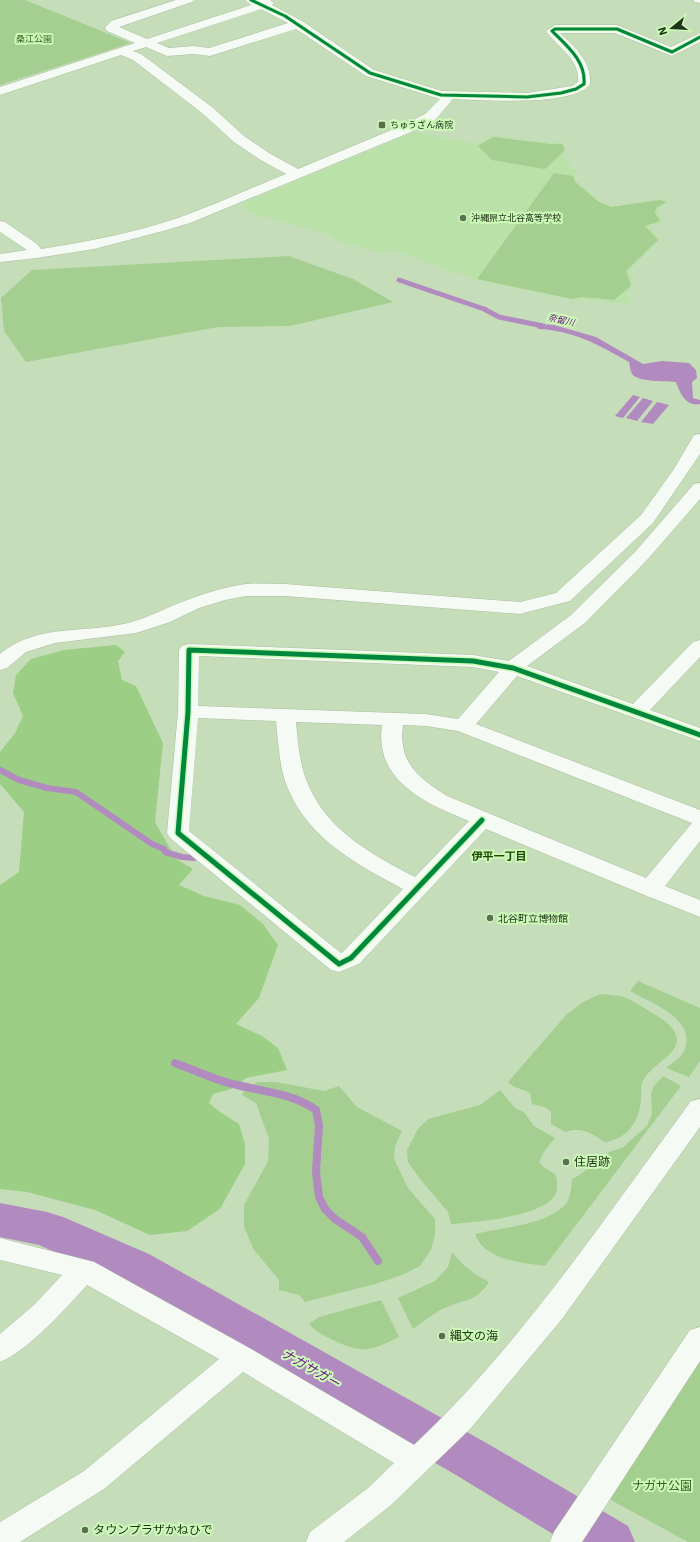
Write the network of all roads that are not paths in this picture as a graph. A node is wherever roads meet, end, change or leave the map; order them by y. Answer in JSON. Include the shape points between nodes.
{"nodes":[{"id":1,"x":188,"y":0,"type":"edge"},
{"id":2,"x":251,"y":0,"type":"edge"},
{"id":3,"x":278,"y":0,"type":"edge"},
{"id":4,"x":262,"y":6,"type":"junction"},
{"id":5,"x":298,"y":24,"type":"junction"},
{"id":6,"x":700,"y":37,"type":"edge"},
{"id":7,"x":147,"y":44,"type":"junction"},
{"id":8,"x":123,"y":52,"type":"junction"},
{"id":9,"x":0,"y":91,"type":"edge"},
{"id":10,"x":448,"y":96,"type":"junction"},
{"id":11,"x":296,"y":174,"type":"junction"},
{"id":12,"x":0,"y":225,"type":"edge"},
{"id":13,"x":37,"y":254,"type":"junction"},
{"id":14,"x":0,"y":258,"type":"edge"},
{"id":15,"x":700,"y":438,"type":"edge"},
{"id":16,"x":700,"y":488,"type":"edge"},
{"id":17,"x":700,"y":646,"type":"edge"},
{"id":18,"x":0,"y":664,"type":"edge"},
{"id":19,"x":513,"y":668,"type":"junction"},
{"id":20,"x":188,"y":712,"type":"junction"},
{"id":21,"x":637,"y":712,"type":"junction"},
{"id":22,"x":286,"y":715,"type":"junction"},
{"id":23,"x":393,"y":719,"type":"junction"},
{"id":24,"x":463,"y":726,"type":"junction"},
{"id":25,"x":700,"y":736,"type":"edge"},
{"id":26,"x":700,"y":818,"type":"edge"},
{"id":27,"x":482,"y":820,"type":"junction"},
{"id":28,"x":700,"y":827,"type":"edge"},
{"id":29,"x":417,"y":887,"type":"junction"},
{"id":30,"x":650,"y":889,"type":"junction"},
{"id":31,"x":700,"y":910,"type":"edge"},
{"id":32,"x":700,"y":1108,"type":"edge"},
{"id":33,"x":0,"y":1249,"type":"edge"},
{"id":34,"x":84,"y":1270,"type":"junction"},
{"id":35,"x":700,"y":1338,"type":"edge"},
{"id":36,"x":0,"y":1350,"type":"edge"},
{"id":37,"x":241,"y":1357,"type":"junction"},
{"id":38,"x":417,"y":1460,"type":"junction"},
{"id":39,"x":0,"y":1538,"type":"edge"},
{"id":40,"x":566,"y":1541,"type":"edge"},
{"id":41,"x":321,"y":1542,"type":"edge"}],
"edges":[{"from":1,"to":7,"type":"street","via":[[111,28]]},
{"from":2,"to":4,"type":"street"},
{"from":3,"to":4,"type":"street"},
{"from":4,"to":5,"type":"street"},
{"from":4,"to":7,"type":"street"},
{"from":5,"to":7,"type":"street","via":[[210,52],[167,52]]},
{"from":5,"to":10,"type":"street","via":[[370,73]]},
{"from":6,"to":10,"type":"street","via":[[672,52],[617,29],[555,30],[552,31],[574,56],[586,76],[584,84],[576,89],[527,97]]},
{"from":7,"to":8,"type":"street"},
{"from":8,"to":9,"type":"street"},
{"from":8,"to":11,"type":"street","via":[[137,57],[207,110],[239,139]]},
{"from":10,"to":11,"type":"street","via":[[435,112],[422,122]]},
{"from":11,"to":13,"type":"street","via":[[158,229],[97,244]]},
{"from":12,"to":13,"type":"street","via":[[32,247]]},
{"from":13,"to":14,"type":"street"},
{"from":15,"to":18,"type":"street","via":[[682,470],[647,519],[563,597],[520,608],[507,608],[285,590],[246,590],[192,604],[163,618],[129,629],[52,637],[19,648]]},
{"from":16,"to":19,"type":"street","via":[[641,556],[578,619]]},
{"from":17,"to":21,"type":"street"},
{"from":19,"to":20,"type":"street","via":[[446,659],[189,650]]},
{"from":19,"to":21,"type":"street"},
{"from":19,"to":24,"type":"street"},
{"from":20,"to":22,"type":"street"},
{"from":20,"to":29,"type":"street","via":[[178,833],[339,964],[351,958]]},
{"from":21,"to":25,"type":"street"},
{"from":22,"to":23,"type":"street"},
{"from":22,"to":29,"type":"street","via":[[295,779],[316,819],[348,849]]},
{"from":23,"to":24,"type":"street","via":[[426,720]]},
{"from":23,"to":27,"type":"street","via":[[391,743],[403,773],[414,785],[439,801]]},
{"from":24,"to":26,"type":"street"},
{"from":27,"to":29,"type":"street"},
{"from":27,"to":30,"type":"street"},
{"from":28,"to":30,"type":"street"},
{"from":30,"to":31,"type":"street"},
{"from":32,"to":38,"type":"street","via":[[552,1310],[459,1420]]},
{"from":33,"to":34,"type":"street"},
{"from":34,"to":36,"type":"street","via":[[45,1312]]},
{"from":34,"to":37,"type":"street"},
{"from":35,"to":40,"type":"street"},
{"from":37,"to":38,"type":"street"},
{"from":37,"to":39,"type":"street","via":[[94,1480]]},
{"from":38,"to":41,"type":"street","via":[[379,1497]]}]}
